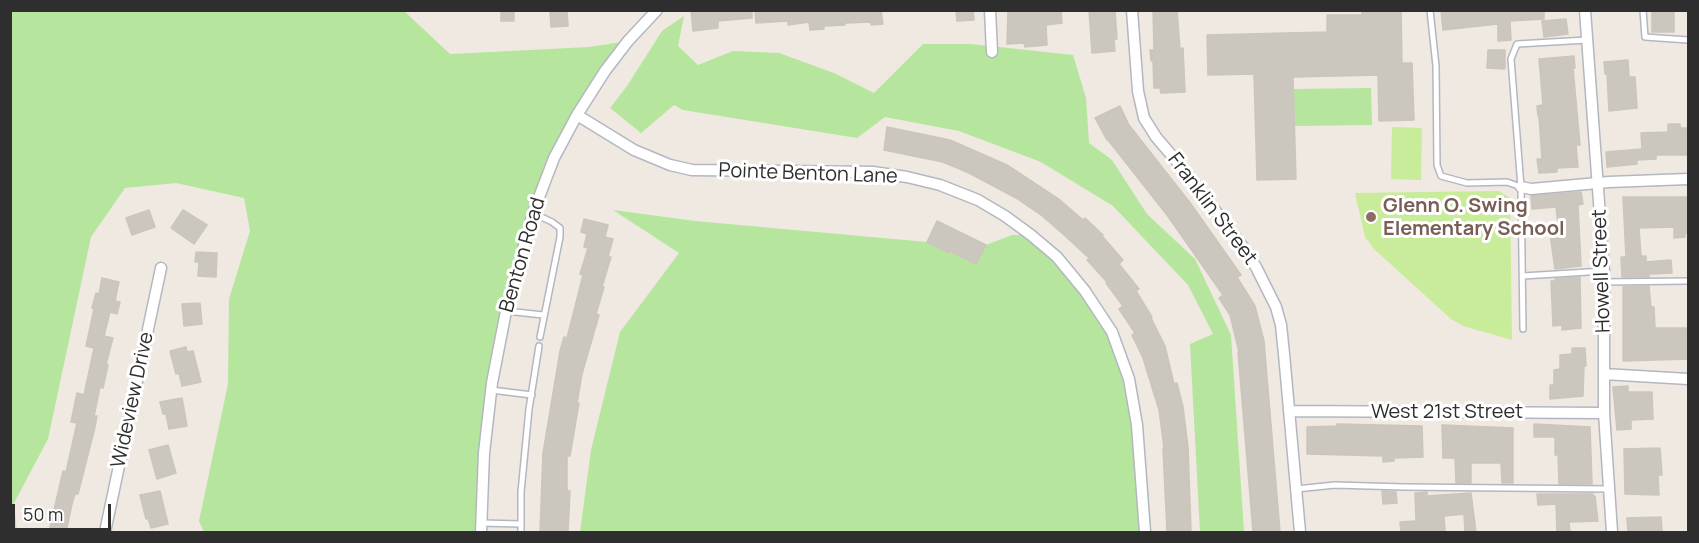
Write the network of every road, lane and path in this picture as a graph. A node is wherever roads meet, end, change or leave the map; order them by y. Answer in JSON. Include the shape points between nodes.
{"nodes":[{"id":1,"x":657,"y":10,"type":"edge"},
{"id":2,"x":990,"y":10,"type":"edge"},
{"id":3,"x":1132,"y":10,"type":"edge"},
{"id":4,"x":1430,"y":10,"type":"edge"},
{"id":5,"x":1585,"y":10,"type":"edge"},
{"id":6,"x":1643,"y":10,"type":"edge"},
{"id":7,"x":1587,"y":40,"type":"junction"},
{"id":8,"x":1689,"y":40,"type":"edge"},
{"id":9,"x":992,"y":52,"type":"dead end"},
{"id":10,"x":577,"y":115,"type":"junction"},
{"id":11,"x":1689,"y":179,"type":"edge"},
{"id":12,"x":1598,"y":183,"type":"junction"},
{"id":13,"x":1521,"y":187,"type":"junction"},
{"id":14,"x":533,"y":213,"type":"junction"},
{"id":15,"x":161,"y":268,"type":"dead end"},
{"id":16,"x":1523,"y":276,"type":"junction"},
{"id":17,"x":1604,"y":277,"type":"junction"},
{"id":18,"x":1689,"y":280,"type":"edge"},
{"id":19,"x":506,"y":311,"type":"junction"},
{"id":20,"x":543,"y":315,"type":"junction"},
{"id":21,"x":1523,"y":329,"type":"dead end"},
{"id":22,"x":540,"y":337,"type":"dead end"},
{"id":23,"x":539,"y":346,"type":"dead end"},
{"id":24,"x":1604,"y":374,"type":"junction"},
{"id":25,"x":1689,"y":379,"type":"edge"},
{"id":26,"x":491,"y":390,"type":"junction"},
{"id":27,"x":532,"y":394,"type":"junction"},
{"id":28,"x":1290,"y":411,"type":"junction"},
{"id":29,"x":1604,"y":413,"type":"junction"},
{"id":30,"x":1296,"y":489,"type":"junction"},
{"id":31,"x":1609,"y":489,"type":"junction"},
{"id":32,"x":521,"y":524,"type":"junction"},
{"id":33,"x":481,"y":528,"type":"edge"},
{"id":34,"x":105,"y":532,"type":"edge"},
{"id":35,"x":521,"y":532,"type":"edge"},
{"id":36,"x":1145,"y":532,"type":"edge"},
{"id":37,"x":1300,"y":532,"type":"edge"},
{"id":38,"x":1612,"y":532,"type":"edge"}],
"edges":[{"from":1,"to":10,"type":"street","name":"Benton Road","via":[[605,71]]},
{"from":2,"to":9,"type":"street"},
{"from":3,"to":28,"type":"street","name":"Franklin Street","via":[[1137,91],[1144,117],[1243,247],[1268,289],[1281,325]]},
{"from":4,"to":13,"type":"lane","via":[[1436,66],[1437,165],[1441,176],[1467,183],[1507,182]]},
{"from":5,"to":7,"type":"street","name":"Howell Street"},
{"from":6,"to":8,"type":"lane","via":[[1645,37]]},
{"from":7,"to":12,"type":"street","name":"Howell Street"},
{"from":7,"to":13,"type":"lane","via":[[1517,44],[1510,58]]},
{"from":10,"to":14,"type":"street","name":"Benton Road","via":[[554,158]]},
{"from":10,"to":36,"type":"street","name":"Pointe Benton Lane","via":[[634,150],[692,170],[873,172],[940,185],[978,200],[1031,235],[1057,257],[1112,332],[1129,379],[1137,425]]},
{"from":11,"to":12,"type":"street"},
{"from":12,"to":13,"type":"street"},
{"from":12,"to":17,"type":"street","name":"Howell Street"},
{"from":13,"to":16,"type":"lane"},
{"from":14,"to":19,"type":"street","name":"Benton Road"},
{"from":14,"to":20,"type":"lane","via":[[560,228]]},
{"from":15,"to":34,"type":"street","name":"Wideview Drive"},
{"from":16,"to":17,"type":"lane"},
{"from":16,"to":21,"type":"lane"},
{"from":17,"to":18,"type":"lane"},
{"from":17,"to":24,"type":"street","name":"Howell Street"},
{"from":19,"to":20,"type":"lane"},
{"from":19,"to":26,"type":"street","name":"Benton Road"},
{"from":20,"to":22,"type":"lane"},
{"from":23,"to":27,"type":"lane"},
{"from":24,"to":25,"type":"street"},
{"from":24,"to":29,"type":"street","name":"Howell Street"},
{"from":26,"to":27,"type":"lane"},
{"from":26,"to":33,"type":"street","name":"Benton Road"},
{"from":27,"to":32,"type":"lane"},
{"from":28,"to":29,"type":"street","name":"West 21st Street"},
{"from":28,"to":30,"type":"street","name":"Franklin Street"},
{"from":29,"to":31,"type":"street","name":"Howell Street"},
{"from":30,"to":31,"type":"lane","via":[[1335,485]]},
{"from":30,"to":37,"type":"street","name":"Franklin Street"},
{"from":31,"to":38,"type":"street","name":"Howell Street"},
{"from":32,"to":33,"type":"lane"},
{"from":32,"to":35,"type":"lane"}]}
